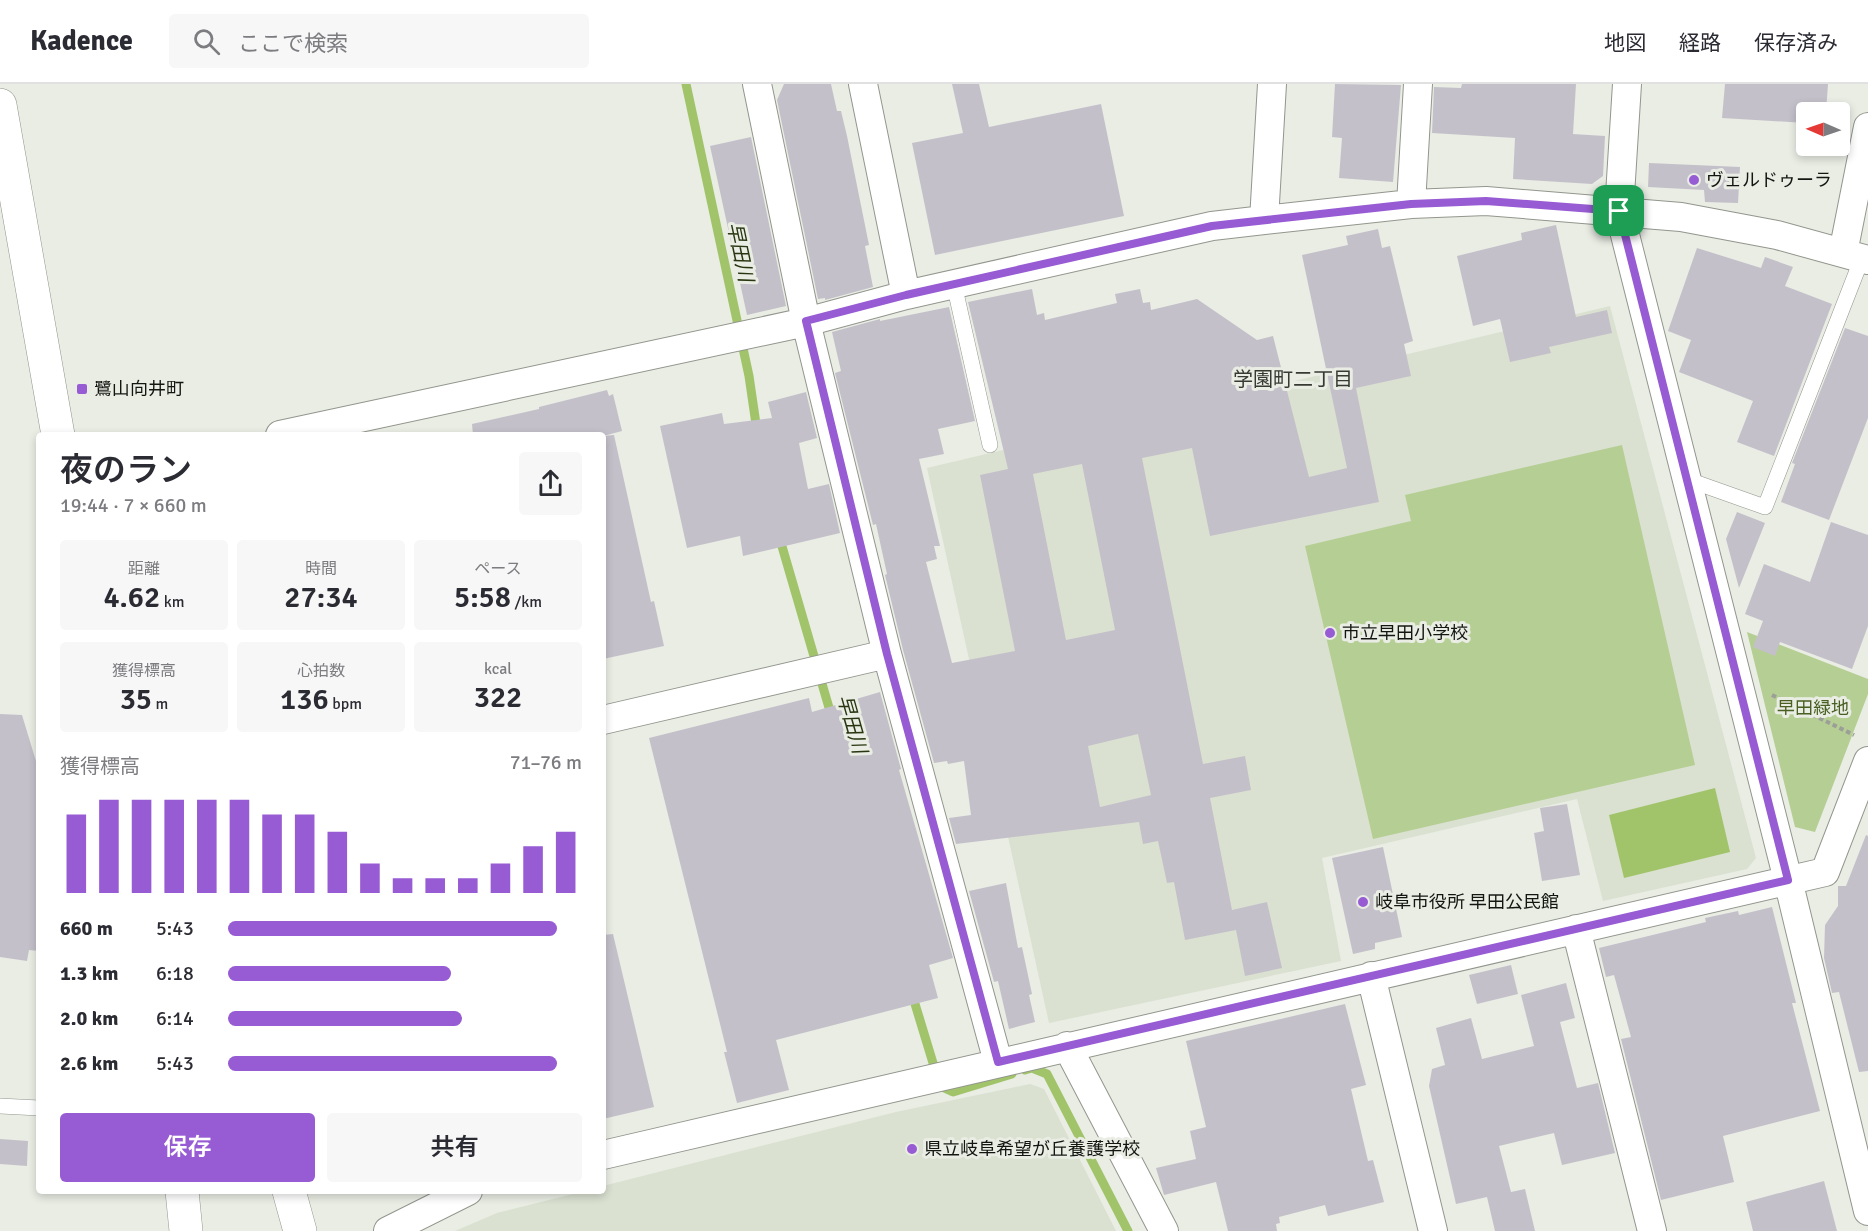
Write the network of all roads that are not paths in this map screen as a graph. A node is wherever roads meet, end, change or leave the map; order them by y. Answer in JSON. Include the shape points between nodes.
{"nodes":[{"id":1,"x":756,"y":84,"type":"edge"},
{"id":2,"x":863,"y":84,"type":"edge"},
{"id":3,"x":1272,"y":84,"type":"edge"},
{"id":4,"x":1418,"y":84,"type":"edge"},
{"id":5,"x":1627,"y":84,"type":"edge"},
{"id":6,"x":0,"y":105,"type":"edge"},
{"id":7,"x":1868,"y":127,"type":"edge"},
{"id":8,"x":1411,"y":204,"type":"junction"},
{"id":9,"x":10,"y":210,"type":"edge"},
{"id":10,"x":1619,"y":211,"type":"junction"},
{"id":11,"x":1264,"y":220,"type":"junction"},
{"id":12,"x":1858,"y":257,"type":"edge"},
{"id":13,"x":954,"y":284,"type":"junction"},
{"id":14,"x":906,"y":295,"type":"junction"},
{"id":15,"x":806,"y":321,"type":"junction"},
{"id":16,"x":57,"y":432,"type":"edge"},
{"id":17,"x":294,"y":432,"type":"edge"},
{"id":18,"x":990,"y":445,"type":"dead end"},
{"id":19,"x":1686,"y":479,"type":"junction"},
{"id":20,"x":887,"y":654,"type":"junction"},
{"id":21,"x":606,"y":719,"type":"edge"},
{"id":22,"x":1863,"y":749,"type":"edge"},
{"id":23,"x":1788,"y":880,"type":"junction"},
{"id":24,"x":1576,"y":929,"type":"junction"},
{"id":25,"x":1371,"y":976,"type":"junction"},
{"id":26,"x":1067,"y":1046,"type":"junction"},
{"id":27,"x":998,"y":1062,"type":"junction"},
{"id":28,"x":0,"y":1106,"type":"edge"},
{"id":29,"x":36,"y":1108,"type":"edge"},
{"id":30,"x":606,"y":1154,"type":"edge"},
{"id":31,"x":182,"y":1194,"type":"edge"},
{"id":32,"x":290,"y":1194,"type":"edge"},
{"id":33,"x":462,"y":1194,"type":"edge"},
{"id":34,"x":1868,"y":1211,"type":"edge"},
{"id":35,"x":186,"y":1231,"type":"edge"},
{"id":36,"x":300,"y":1231,"type":"edge"},
{"id":37,"x":388,"y":1231,"type":"edge"},
{"id":38,"x":1164,"y":1231,"type":"edge"},
{"id":39,"x":1433,"y":1231,"type":"edge"},
{"id":40,"x":1652,"y":1231,"type":"edge"}],
"edges":[{"from":1,"to":15,"type":"street"},
{"from":2,"to":14,"type":"street"},
{"from":3,"to":11,"type":"street"},
{"from":4,"to":8,"type":"street"},
{"from":5,"to":10,"type":"street"},
{"from":6,"to":9,"type":"street"},
{"from":7,"to":12,"type":"street"},
{"from":8,"to":10,"type":"street","via":[[1486,201]]},
{"from":8,"to":11,"type":"street"},
{"from":9,"to":16,"type":"street"},
{"from":10,"to":12,"type":"street","via":[[1681,217],[1767,233]]},
{"from":10,"to":19,"type":"street"},
{"from":11,"to":13,"type":"street","via":[[1212,226]]},
{"from":12,"to":19,"type":"lane","via":[[1765,507]]},
{"from":13,"to":14,"type":"street"},
{"from":13,"to":18,"type":"lane"},
{"from":14,"to":15,"type":"street"},
{"from":15,"to":17,"type":"street"},
{"from":15,"to":20,"type":"street"},
{"from":19,"to":23,"type":"street"},
{"from":20,"to":21,"type":"street"},
{"from":20,"to":27,"type":"street"},
{"from":22,"to":23,"type":"street","via":[[1825,872]]},
{"from":23,"to":24,"type":"street"},
{"from":23,"to":34,"type":"street"},
{"from":24,"to":25,"type":"street"},
{"from":24,"to":40,"type":"street"},
{"from":25,"to":26,"type":"street"},
{"from":25,"to":39,"type":"street"},
{"from":26,"to":27,"type":"street"},
{"from":26,"to":38,"type":"street"},
{"from":27,"to":30,"type":"street"},
{"from":28,"to":29,"type":"lane"},
{"from":31,"to":35,"type":"street"},
{"from":32,"to":36,"type":"street"},
{"from":33,"to":37,"type":"street"}]}
